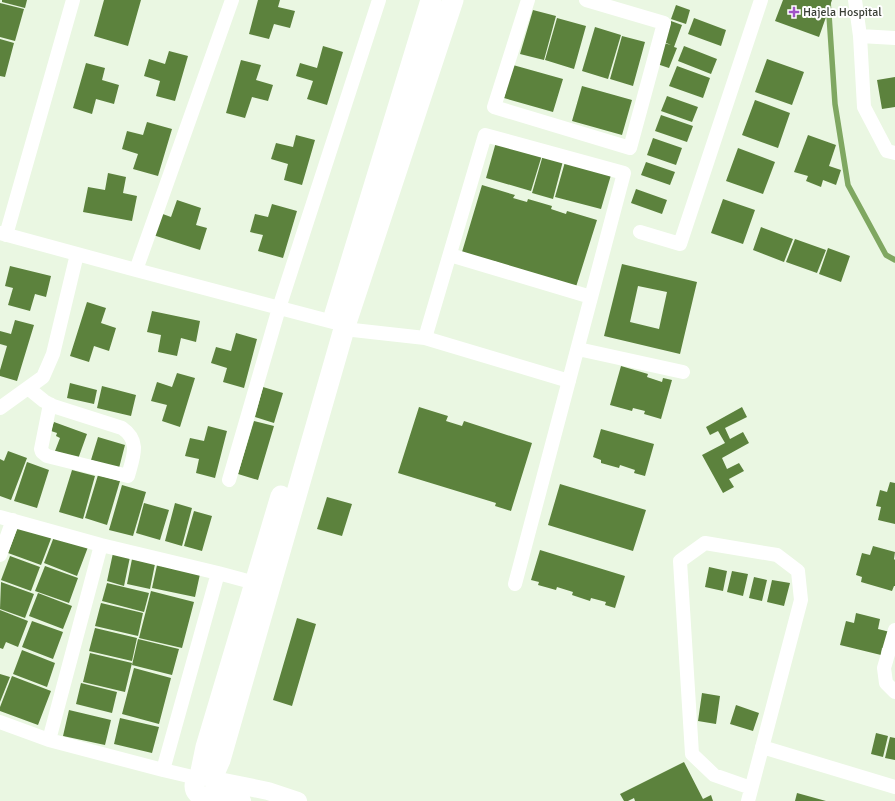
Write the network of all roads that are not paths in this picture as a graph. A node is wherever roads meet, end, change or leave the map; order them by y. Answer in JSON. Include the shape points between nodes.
{"nodes":[{"id":1,"x":74,"y":0,"type":"edge"},
{"id":2,"x":232,"y":0,"type":"edge"},
{"id":3,"x":379,"y":0,"type":"edge"},
{"id":4,"x":431,"y":0,"type":"edge"},
{"id":5,"x":453,"y":0,"type":"edge"},
{"id":6,"x":528,"y":0,"type":"edge"},
{"id":7,"x":586,"y":0,"type":"edge"},
{"id":8,"x":760,"y":0,"type":"edge"},
{"id":9,"x":855,"y":0,"type":"edge"},
{"id":10,"x":860,"y":36,"type":"junction"},
{"id":11,"x":895,"y":38,"type":"edge"},
{"id":12,"x":895,"y":153,"type":"edge"},
{"id":13,"x":640,"y":232,"type":"dead end"},
{"id":14,"x":3,"y":234,"type":"edge"},
{"id":15,"x":77,"y":254,"type":"junction"},
{"id":16,"x":450,"y":255,"type":"junction"},
{"id":17,"x":136,"y":270,"type":"junction"},
{"id":18,"x":591,"y":297,"type":"junction"},
{"id":19,"x":279,"y":308,"type":"junction"},
{"id":20,"x":337,"y":321,"type":"junction"},
{"id":21,"x":425,"y":338,"type":"junction"},
{"id":22,"x":578,"y":349,"type":"junction"},
{"id":23,"x":683,"y":372,"type":"dead end"},
{"id":24,"x":569,"y":381,"type":"junction"},
{"id":25,"x":28,"y":388,"type":"junction"},
{"id":26,"x":50,"y":404,"type":"junction"},
{"id":27,"x":0,"y":408,"type":"edge"},
{"id":28,"x":229,"y":480,"type":"dead end"},
{"id":29,"x":6,"y":518,"type":"edge"},
{"id":30,"x":101,"y":545,"type":"junction"},
{"id":31,"x":0,"y":555,"type":"edge"},
{"id":32,"x":218,"y":573,"type":"junction"},
{"id":33,"x":255,"y":583,"type":"junction"},
{"id":34,"x":515,"y":584,"type":"dead end"},
{"id":35,"x":895,"y":630,"type":"edge"},
{"id":36,"x":895,"y":692,"type":"edge"},
{"id":37,"x":0,"y":722,"type":"edge"},
{"id":38,"x":49,"y":740,"type":"junction"},
{"id":39,"x":762,"y":747,"type":"junction"},
{"id":40,"x":163,"y":770,"type":"junction"},
{"id":41,"x":895,"y":787,"type":"edge"},
{"id":42,"x":204,"y":788,"type":"edge"},
{"id":43,"x":750,"y":794,"type":"edge"},
{"id":44,"x":266,"y":796,"type":"edge"},
{"id":45,"x":242,"y":801,"type":"edge"},
{"id":46,"x":298,"y":801,"type":"edge"}],
"edges":[{"from":1,"to":14,"type":"street"},
{"from":2,"to":17,"type":"street"},
{"from":3,"to":19,"type":"street"},
{"from":4,"to":20,"type":"main road"},
{"from":5,"to":20,"type":"main road"},
{"from":6,"to":7,"type":"street","via":[[494,107],[630,148],[664,23]]},
{"from":8,"to":13,"type":"street","via":[[680,244]]},
{"from":9,"to":10,"type":"street"},
{"from":10,"to":11,"type":"street"},
{"from":10,"to":12,"type":"street","via":[[864,107],[887,151]]},
{"from":14,"to":15,"type":"street"},
{"from":15,"to":17,"type":"street"},
{"from":15,"to":25,"type":"street","via":[[54,354],[43,377]]},
{"from":16,"to":18,"type":"street"},
{"from":16,"to":18,"type":"street","via":[[485,135],[624,173]]},
{"from":16,"to":21,"type":"street"},
{"from":17,"to":19,"type":"street"},
{"from":18,"to":22,"type":"street"},
{"from":19,"to":20,"type":"street"},
{"from":19,"to":28,"type":"street"},
{"from":20,"to":21,"type":"street"},
{"from":20,"to":33,"type":"main road"},
{"from":20,"to":42,"type":"main road","via":[[220,760]]},
{"from":21,"to":24,"type":"street"},
{"from":22,"to":23,"type":"street"},
{"from":22,"to":24,"type":"street"},
{"from":24,"to":34,"type":"street"},
{"from":25,"to":26,"type":"street"},
{"from":25,"to":27,"type":"street"},
{"from":26,"to":26,"type":"street","via":[[128,432],[135,452],[128,476],[47,456],[42,452]]},
{"from":29,"to":30,"type":"street"},
{"from":29,"to":31,"type":"street"},
{"from":30,"to":32,"type":"street"},
{"from":30,"to":38,"type":"street"},
{"from":32,"to":33,"type":"street"},
{"from":32,"to":40,"type":"street"},
{"from":33,"to":42,"type":"main road","via":[[206,747]]},
{"from":35,"to":36,"type":"street","via":[[884,668],[886,683]]},
{"from":37,"to":38,"type":"street"},
{"from":38,"to":40,"type":"street"},
{"from":39,"to":41,"type":"street"},
{"from":39,"to":43,"type":"street"},
{"from":39,"to":43,"type":"street","via":[[802,600],[798,571],[777,555],[705,543],[680,561],[692,754],[714,775]]},
{"from":40,"to":42,"type":"street"},
{"from":42,"to":44,"type":"street"},
{"from":42,"to":45,"type":"street"},
{"from":44,"to":46,"type":"street"}]}
